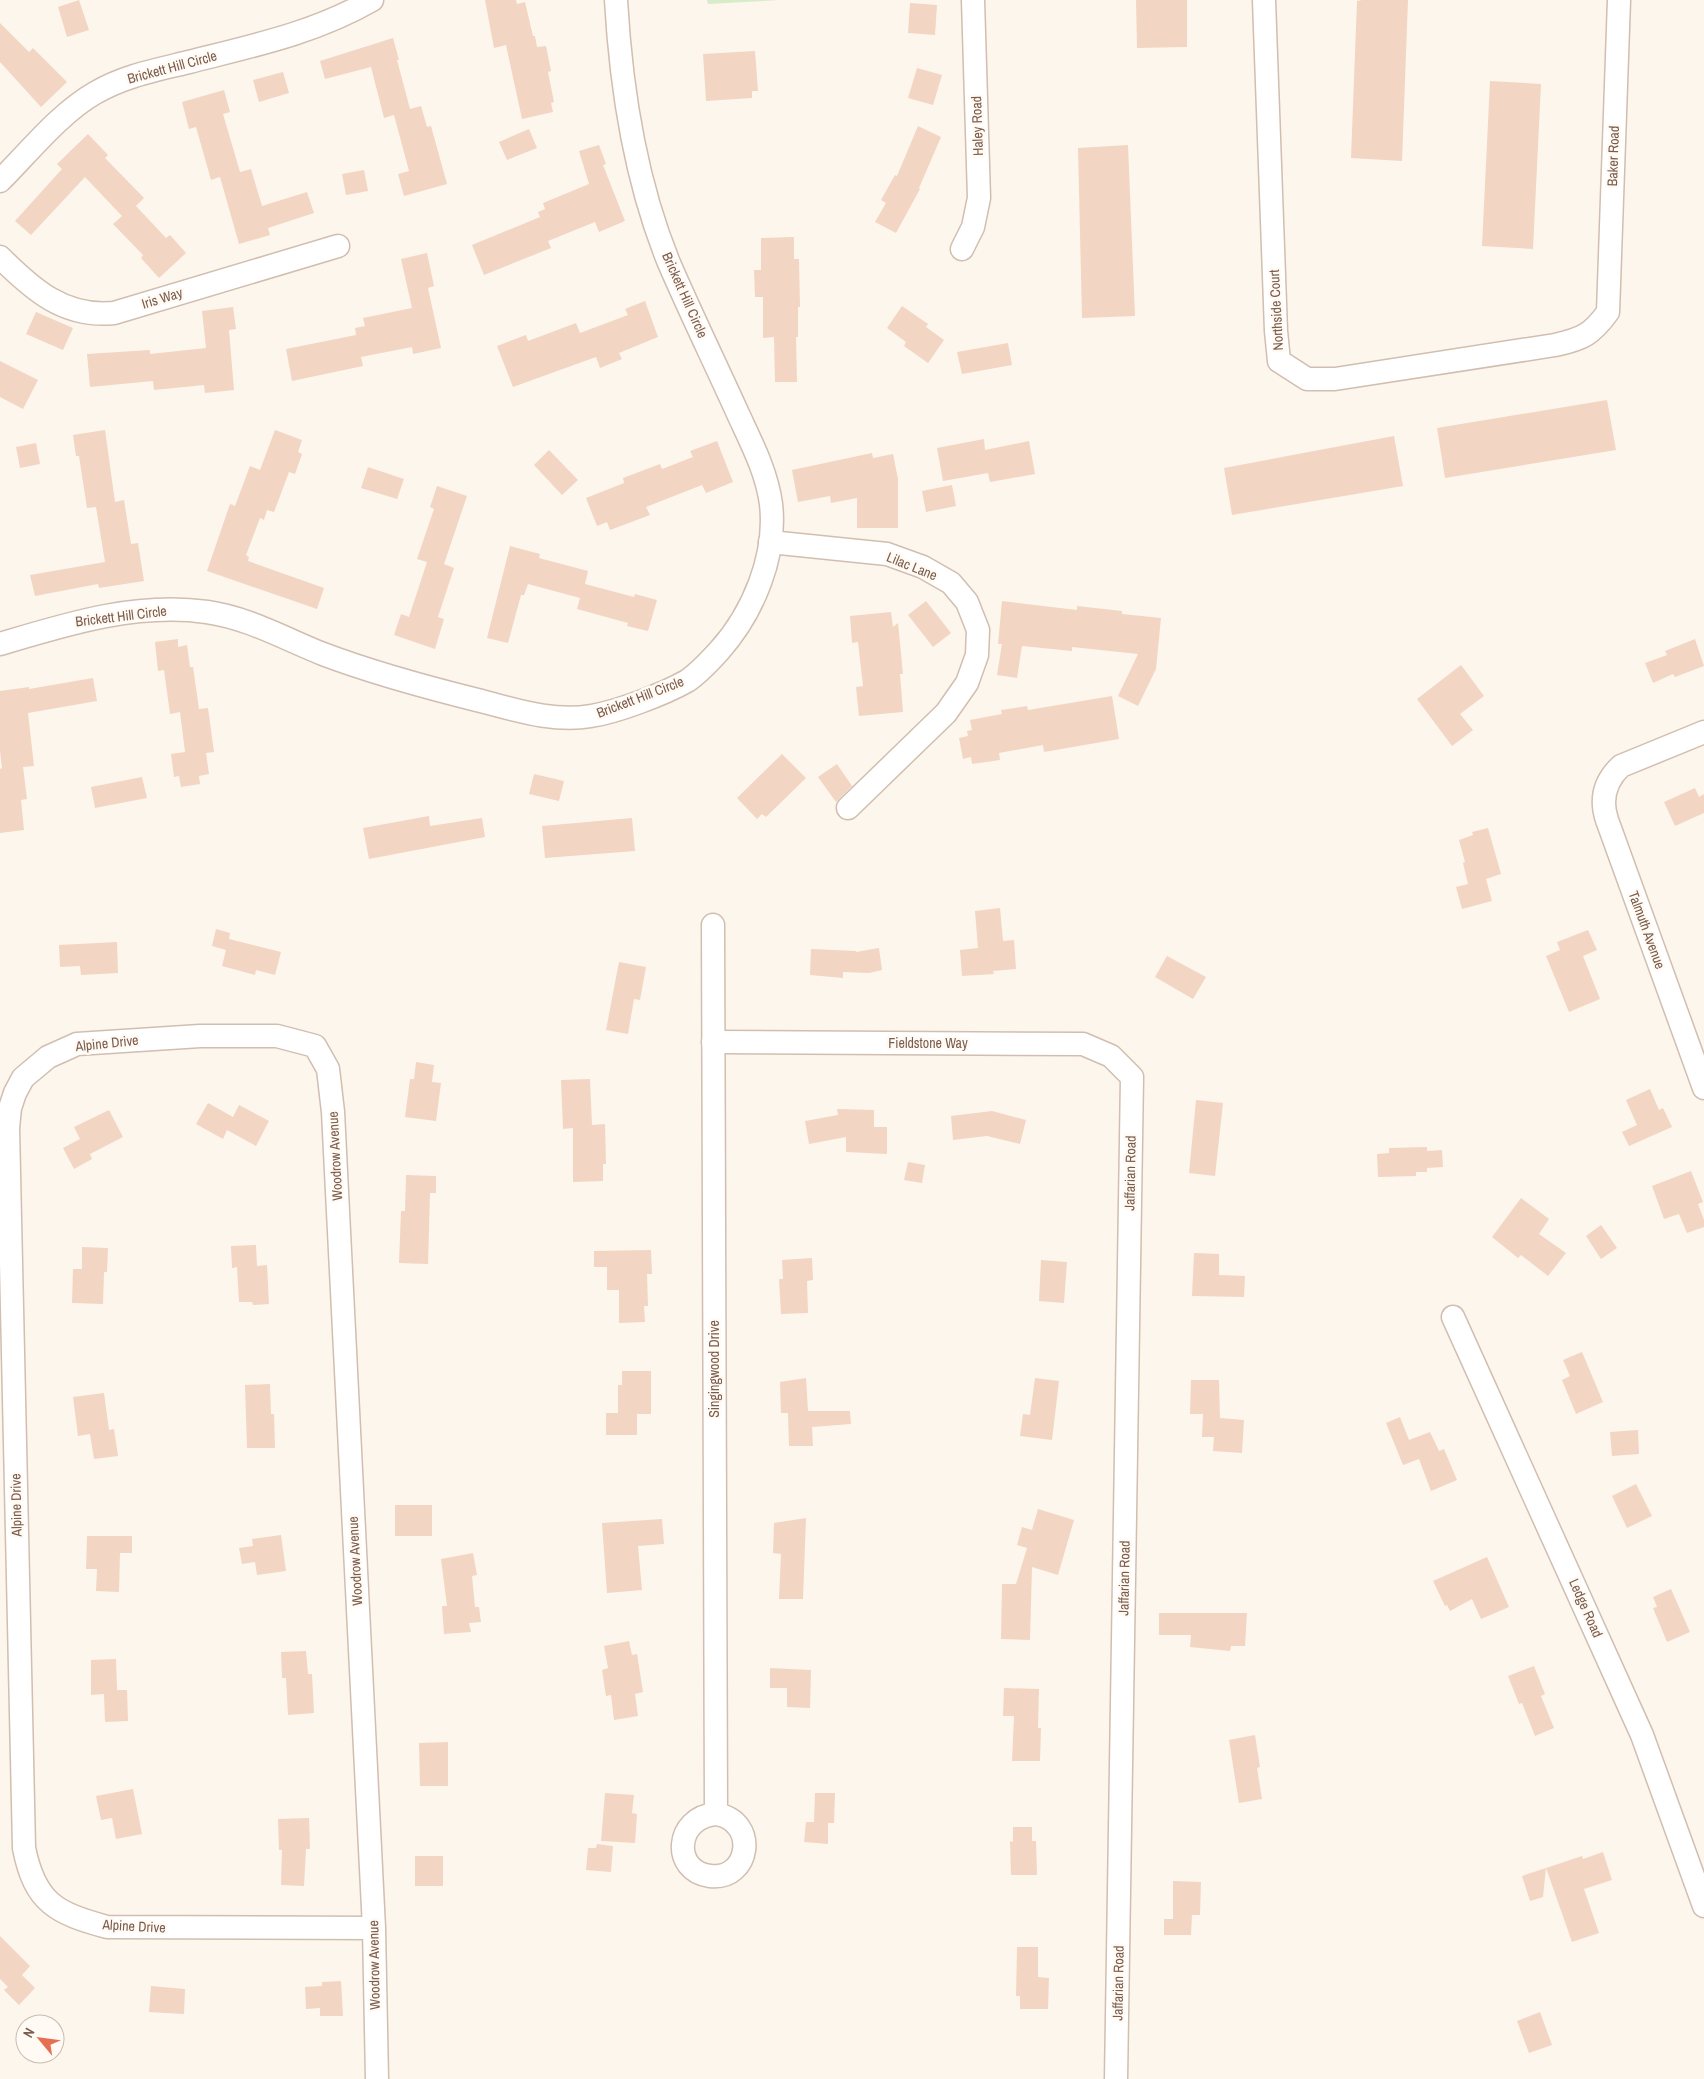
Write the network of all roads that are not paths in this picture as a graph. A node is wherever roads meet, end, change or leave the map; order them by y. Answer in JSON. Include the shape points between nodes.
{"nodes":[{"id":1,"x":372,"y":0,"type":"edge"},
{"id":2,"x":616,"y":0,"type":"edge"},
{"id":3,"x":973,"y":0,"type":"edge"},
{"id":4,"x":1264,"y":0,"type":"edge"},
{"id":5,"x":1619,"y":0,"type":"edge"},
{"id":6,"x":0,"y":181,"type":"edge"},
{"id":7,"x":338,"y":246,"type":"dead end"},
{"id":8,"x":962,"y":249,"type":"dead end"},
{"id":9,"x":0,"y":256,"type":"edge"},
{"id":10,"x":1608,"y":312,"type":"joint"},
{"id":11,"x":770,"y":542,"type":"junction"},
{"id":12,"x":0,"y":644,"type":"edge"},
{"id":13,"x":1704,"y":732,"type":"edge"},
{"id":14,"x":848,"y":808,"type":"dead end"},
{"id":15,"x":713,"y":925,"type":"dead end"},
{"id":16,"x":714,"y":1042,"type":"junction"},
{"id":17,"x":315,"y":1046,"type":"joint"},
{"id":18,"x":1132,"y":1077,"type":"joint"},
{"id":19,"x":1704,"y":1088,"type":"edge"},
{"id":20,"x":1452,"y":1317,"type":"dead end"},
{"id":21,"x":716,"y":1814,"type":"dead end"},
{"id":22,"x":1704,"y":1906,"type":"edge"},
{"id":23,"x":374,"y":1928,"type":"junction"},
{"id":24,"x":377,"y":2079,"type":"edge"},
{"id":25,"x":1116,"y":2079,"type":"edge"}],
"edges":[{"from":1,"to":6,"type":"street","name":"Brickett Hill Circle","via":[[330,22],[301,32],[126,78],[94,94],[72,110]]},
{"from":2,"to":11,"type":"street","name":"Brickett Hill Circle","via":[[622,76],[644,186],[670,264],[762,467],[771,505]]},
{"from":3,"to":8,"type":"street","name":"Haley Road","via":[[979,198],[972,227]]},
{"from":4,"to":10,"type":"street","name":"Northside Court","via":[[1279,361],[1307,379],[1335,380],[1576,341],[1596,328]]},
{"from":5,"to":10,"type":"street","name":"Baker Road"},
{"from":7,"to":9,"type":"street","name":"Iris Way","via":[[114,313],[101,314],[73,308],[41,294]]},
{"from":11,"to":12,"type":"street","name":"Brickett Hill Circle","via":[[765,569],[745,616],[710,661],[688,680],[590,717],[558,718],[529,713],[428,688],[210,612],[179,610],[100,616]]},
{"from":11,"to":14,"type":"street","name":"Lilac Lane","via":[[887,554],[923,567],[951,583],[967,602],[978,630],[978,655],[971,674],[946,713]]},
{"from":13,"to":19,"type":"street","name":"Talmuth Avenue","via":[[1629,761],[1615,772],[1604,792],[1604,813]]},
{"from":15,"to":16,"type":"street","name":"Singingwood Drive"},
{"from":16,"to":18,"type":"street","name":"Fieldstone Way","via":[[1083,1044],[1111,1056]]},
{"from":16,"to":21,"type":"street","name":"Singingwood Drive"},
{"from":17,"to":23,"type":"street","name":"Woodrow Avenue","via":[[328,1069],[333,1112]]},
{"from":17,"to":23,"type":"street","name":"Alpine Drive","via":[[277,1036],[84,1042],[48,1057],[23,1078],[15,1093],[8,1128],[24,1848],[28,1871],[41,1893],[59,1911],[107,1927]]},
{"from":18,"to":25,"type":"street","name":"Jaffarian Road"},
{"from":20,"to":22,"type":"street","name":"Ledge Road","via":[[1642,1735]]},
{"from":23,"to":24,"type":"street","name":"Woodrow Avenue"}]}
